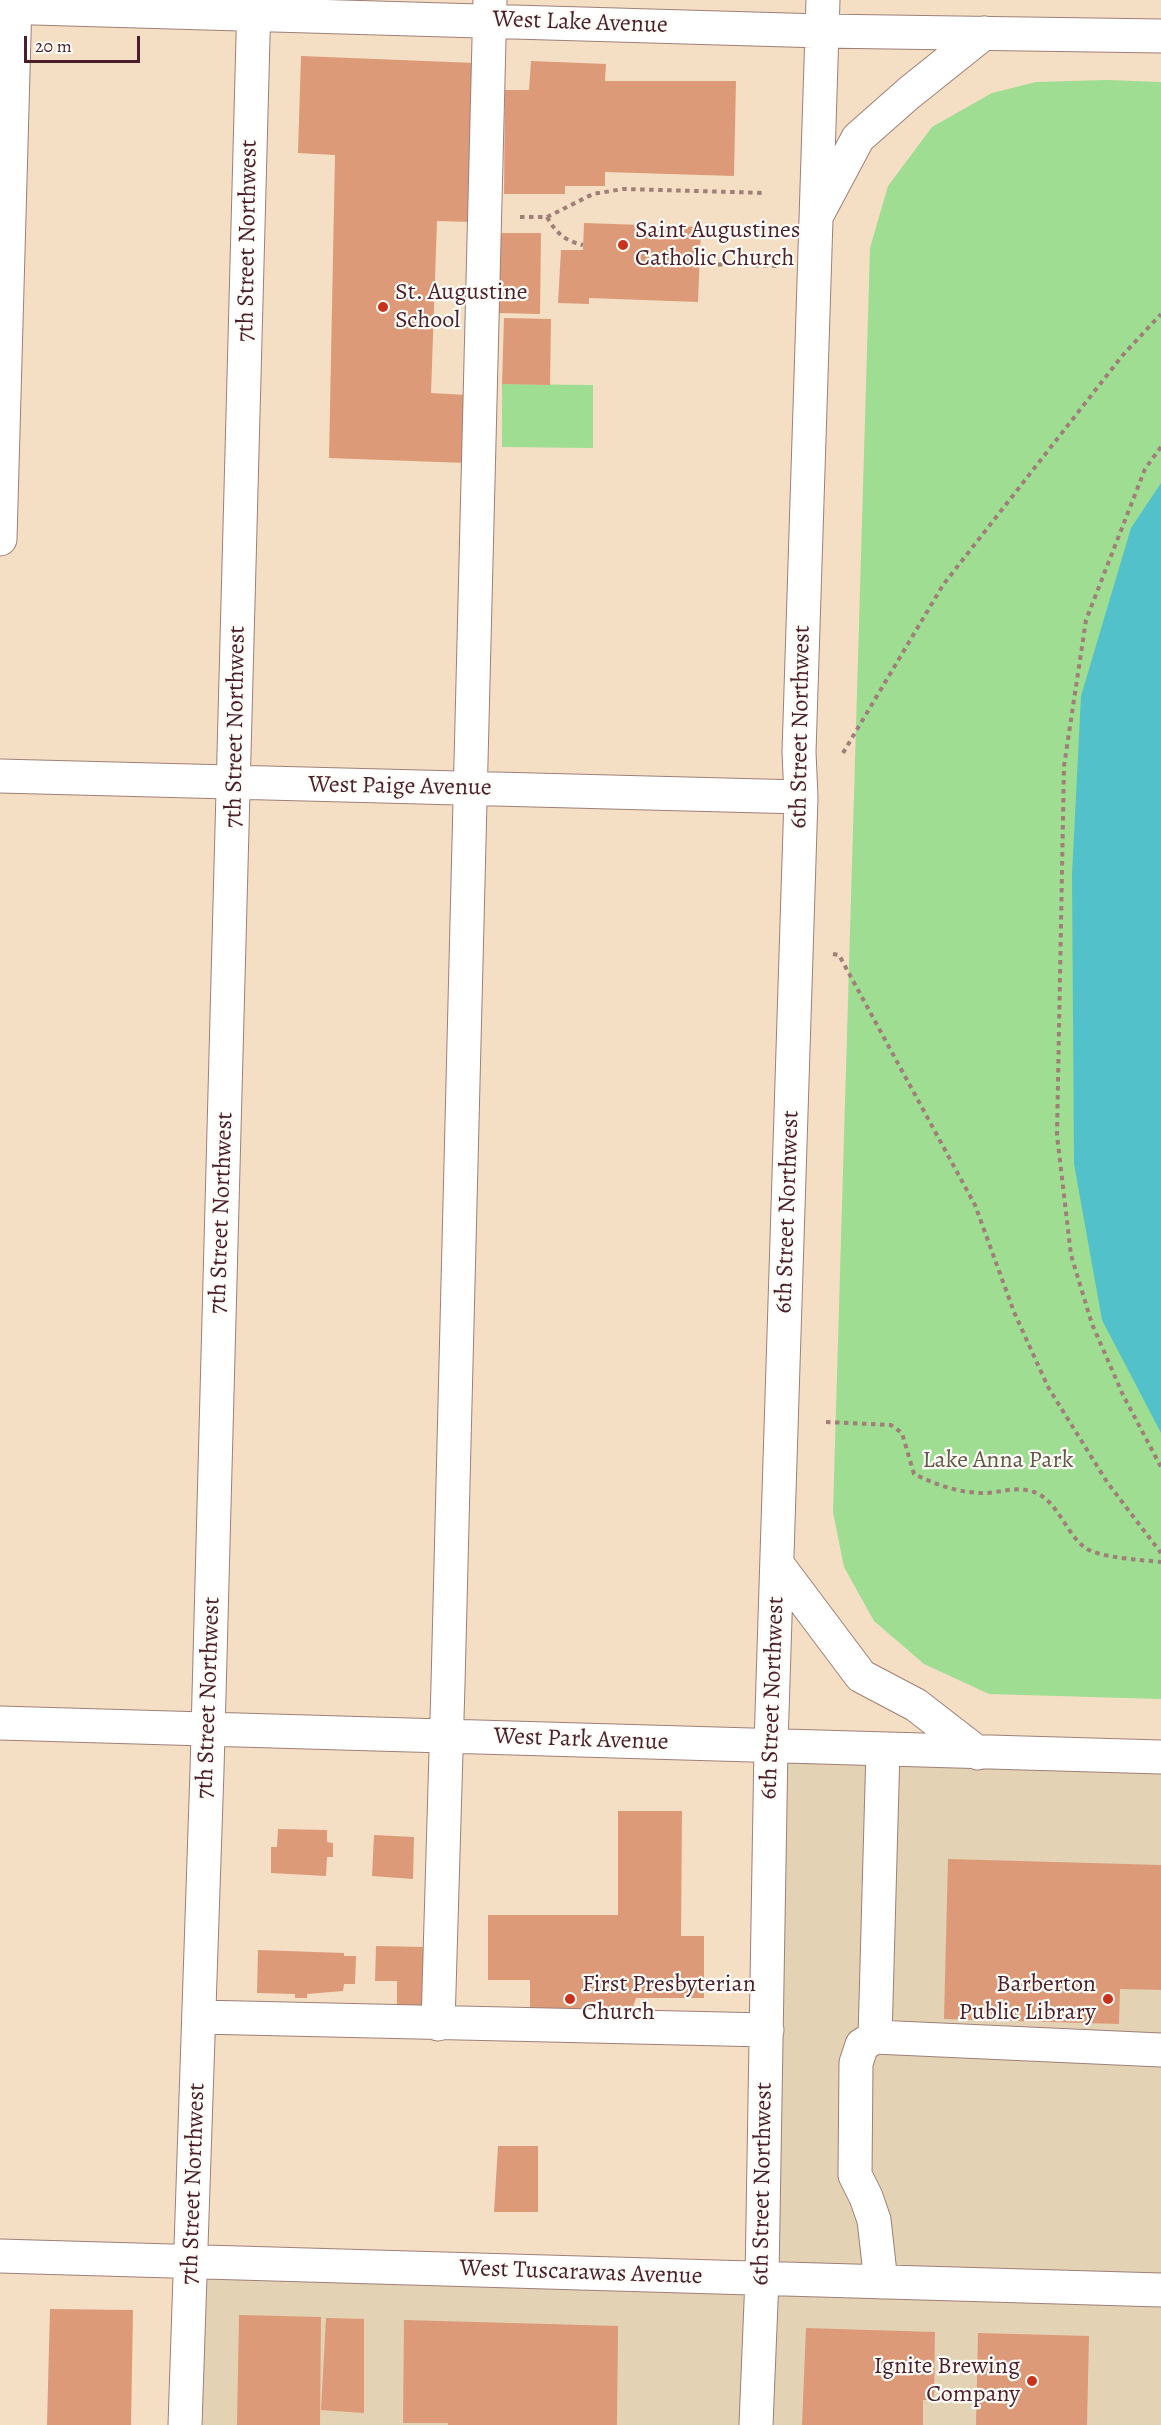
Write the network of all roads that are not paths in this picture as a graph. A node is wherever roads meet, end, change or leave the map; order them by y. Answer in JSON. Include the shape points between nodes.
{"nodes":[{"id":1,"x":10,"y":5,"type":"edge"},
{"id":2,"x":254,"y":8,"type":"edge"},
{"id":3,"x":490,"y":10,"type":"edge"},
{"id":4,"x":823,"y":15,"type":"edge"},
{"id":5,"x":984,"y":33,"type":"junction"},
{"id":6,"x":1161,"y":36,"type":"edge"},
{"id":7,"x":814,"y":220,"type":"junction"},
{"id":8,"x":0,"y":539,"type":"edge"},
{"id":9,"x":0,"y":776,"type":"edge"},
{"id":10,"x":234,"y":782,"type":"junction"},
{"id":11,"x":470,"y":789,"type":"junction"},
{"id":12,"x":801,"y":797,"type":"junction"},
{"id":13,"x":777,"y":1564,"type":"junction"},
{"id":14,"x":0,"y":1723,"type":"edge"},
{"id":15,"x":208,"y":1730,"type":"junction"},
{"id":16,"x":447,"y":1737,"type":"junction"},
{"id":17,"x":771,"y":1746,"type":"junction"},
{"id":18,"x":883,"y":1749,"type":"junction"},
{"id":19,"x":978,"y":1752,"type":"junction"},
{"id":20,"x":1161,"y":1757,"type":"edge"},
{"id":21,"x":200,"y":2018,"type":"junction"},
{"id":22,"x":438,"y":2024,"type":"junction"},
{"id":23,"x":767,"y":2030,"type":"junction"},
{"id":24,"x":875,"y":2037,"type":"junction"},
{"id":25,"x":1161,"y":2050,"type":"edge"},
{"id":26,"x":0,"y":2256,"type":"edge"},
{"id":27,"x":192,"y":2261,"type":"junction"},
{"id":28,"x":762,"y":2278,"type":"junction"},
{"id":29,"x":881,"y":2282,"type":"junction"},
{"id":30,"x":1161,"y":2290,"type":"edge"},
{"id":31,"x":185,"y":2425,"type":"edge"},
{"id":32,"x":756,"y":2425,"type":"edge"}],
"edges":[{"from":1,"to":2,"type":"street","name":"West Lake Avenue"},
{"from":1,"to":8,"type":"street"},
{"from":2,"to":3,"type":"street","name":"West Lake Avenue"},
{"from":2,"to":10,"type":"street","name":"7th Street Northwest"},
{"from":3,"to":4,"type":"street","name":"West Lake Avenue"},
{"from":3,"to":11,"type":"street"},
{"from":4,"to":5,"type":"street","name":"West Lake Avenue"},
{"from":4,"to":7,"type":"street","name":"6th Street Northwest"},
{"from":5,"to":6,"type":"street","name":"West Lake Avenue"},
{"from":5,"to":7,"type":"street","via":[[858,138]]},
{"from":7,"to":12,"type":"street","name":"6th Street Northwest","via":[[799,752]]},
{"from":9,"to":10,"type":"street","name":"West Paige Avenue"},
{"from":10,"to":11,"type":"street","name":"West Paige Avenue"},
{"from":10,"to":15,"type":"street","name":"7th Street Northwest"},
{"from":11,"to":12,"type":"street","name":"West Paige Avenue"},
{"from":11,"to":16,"type":"street"},
{"from":12,"to":13,"type":"street","name":"6th Street Northwest"},
{"from":13,"to":17,"type":"street","name":"6th Street Northwest"},
{"from":13,"to":19,"type":"street","via":[[861,1676],[916,1705]]},
{"from":14,"to":15,"type":"street","name":"West Park Avenue"},
{"from":15,"to":16,"type":"street","name":"West Park Avenue"},
{"from":15,"to":21,"type":"street","name":"7th Street Northwest"},
{"from":16,"to":17,"type":"street","name":"West Park Avenue"},
{"from":16,"to":22,"type":"street"},
{"from":17,"to":18,"type":"street","name":"West Park Avenue"},
{"from":17,"to":23,"type":"street","name":"6th Street Northwest"},
{"from":18,"to":19,"type":"street","name":"West Park Avenue"},
{"from":18,"to":24,"type":"street"},
{"from":19,"to":20,"type":"street","name":"West Park Avenue"},
{"from":21,"to":22,"type":"street"},
{"from":21,"to":27,"type":"street","name":"7th Street Northwest"},
{"from":22,"to":23,"type":"street"},
{"from":23,"to":28,"type":"street","name":"6th Street Northwest"},
{"from":24,"to":25,"type":"street"},
{"from":24,"to":29,"type":"street","via":[[862,2045],[856,2063],[855,2175],[874,2220]]},
{"from":26,"to":27,"type":"street","name":"West Tuscarawas Avenue"},
{"from":27,"to":28,"type":"street","name":"West Tuscarawas Avenue"},
{"from":27,"to":31,"type":"street","name":"7th Street Northwest"},
{"from":28,"to":29,"type":"street","name":"West Tuscarawas Avenue"},
{"from":28,"to":32,"type":"street","name":"6th Street Northwest"},
{"from":29,"to":30,"type":"street","name":"West Tuscarawas Avenue"}]}
